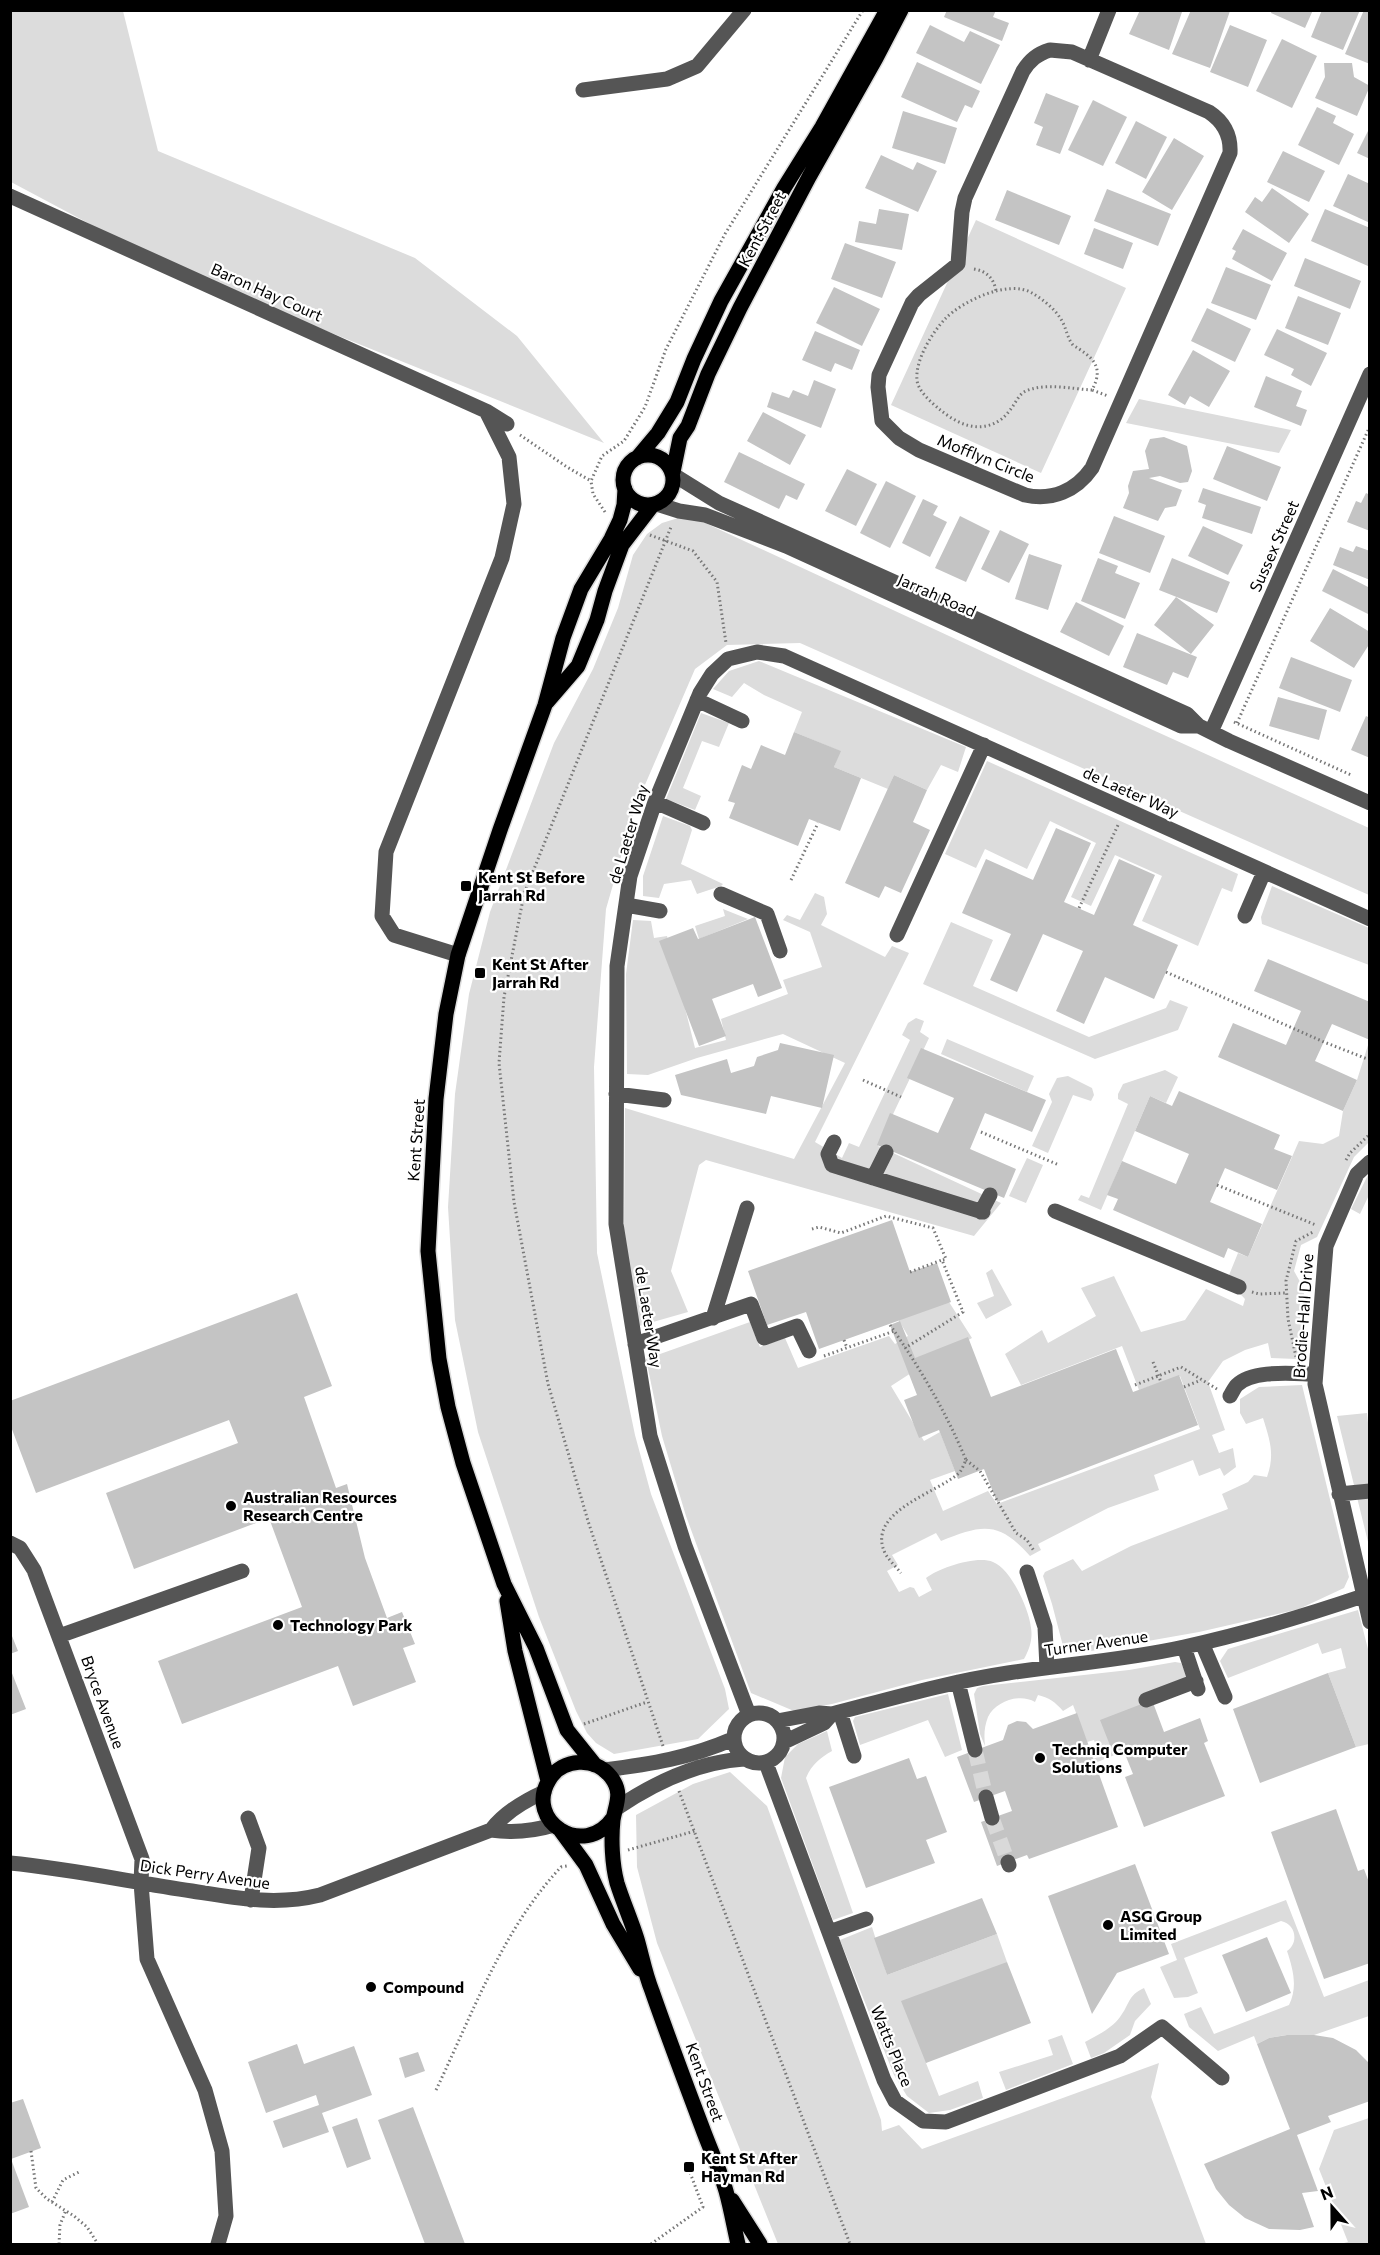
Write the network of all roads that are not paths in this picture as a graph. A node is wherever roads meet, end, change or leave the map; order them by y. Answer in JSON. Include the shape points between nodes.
{"nodes":[{"id":1,"x":744,"y":10,"type":"edge"},
{"id":2,"x":887,"y":10,"type":"edge"},
{"id":3,"x":901,"y":10,"type":"edge"},
{"id":4,"x":1109,"y":10,"type":"edge"},
{"id":5,"x":1089,"y":60,"type":"junction"},
{"id":6,"x":583,"y":90,"type":"dead end"},
{"id":7,"x":10,"y":196,"type":"edge"},
{"id":8,"x":1370,"y":374,"type":"edge"},
{"id":9,"x":486,"y":411,"type":"junction"},
{"id":10,"x":507,"y":424,"type":"road end"},
{"id":11,"x":637,"y":458,"type":"junction"},
{"id":12,"x":673,"y":474,"type":"junction"},
{"id":13,"x":625,"y":489,"type":"junction"},
{"id":14,"x":655,"y":505,"type":"junction"},
{"id":15,"x":697,"y":700,"type":"junction"},
{"id":16,"x":545,"y":705,"type":"junction"},
{"id":17,"x":742,"y":721,"type":"dead end"},
{"id":18,"x":1205,"y":729,"type":"junction"},
{"id":19,"x":984,"y":745,"type":"junction"},
{"id":20,"x":655,"y":802,"type":"junction"},
{"id":21,"x":1370,"y":803,"type":"edge"},
{"id":22,"x":703,"y":823,"type":"dead end"},
{"id":23,"x":1264,"y":872,"type":"junction"},
{"id":24,"x":720,"y":894,"type":"dead end"},
{"id":25,"x":626,"y":905,"type":"junction"},
{"id":26,"x":660,"y":911,"type":"dead end"},
{"id":27,"x":1245,"y":916,"type":"dead end"},
{"id":28,"x":1370,"y":919,"type":"edge"},
{"id":29,"x":897,"y":934,"type":"dead end"},
{"id":30,"x":780,"y":951,"type":"dead end"},
{"id":31,"x":458,"y":955,"type":"junction"},
{"id":32,"x":616,"y":1094,"type":"junction"},
{"id":33,"x":664,"y":1100,"type":"dead end"},
{"id":34,"x":834,"y":1142,"type":"dead end"},
{"id":35,"x":886,"y":1152,"type":"dead end"},
{"id":36,"x":1370,"y":1162,"type":"edge"},
{"id":37,"x":873,"y":1178,"type":"junction"},
{"id":38,"x":990,"y":1195,"type":"dead end"},
{"id":39,"x":747,"y":1208,"type":"dead end"},
{"id":40,"x":1055,"y":1211,"type":"dead end"},
{"id":41,"x":1239,"y":1287,"type":"road end"},
{"id":42,"x":713,"y":1318,"type":"junction"},
{"id":43,"x":635,"y":1344,"type":"junction"},
{"id":44,"x":809,"y":1351,"type":"road end"},
{"id":45,"x":1315,"y":1374,"type":"junction"},
{"id":46,"x":1230,"y":1396,"type":"road end"},
{"id":47,"x":1370,"y":1491,"type":"edge"},
{"id":48,"x":1340,"y":1494,"type":"junction"},
{"id":49,"x":10,"y":1543,"type":"edge"},
{"id":50,"x":242,"y":1571,"type":"dead end"},
{"id":51,"x":1027,"y":1572,"type":"dead end"},
{"id":52,"x":1364,"y":1577,"type":"edge"},
{"id":53,"x":504,"y":1584,"type":"junction"},
{"id":54,"x":1363,"y":1596,"type":"junction"},
{"id":55,"x":1370,"y":1622,"type":"edge"},
{"id":56,"x":59,"y":1636,"type":"junction"},
{"id":57,"x":1202,"y":1643,"type":"junction"},
{"id":58,"x":1184,"y":1647,"type":"junction"},
{"id":59,"x":1047,"y":1668,"type":"junction"},
{"id":60,"x":958,"y":1682,"type":"junction"},
{"id":61,"x":1225,"y":1697,"type":"dead end"},
{"id":62,"x":1146,"y":1700,"type":"dead end"},
{"id":63,"x":836,"y":1713,"type":"junction"},
{"id":64,"x":749,"y":1715,"type":"junction"},
{"id":65,"x":777,"y":1721,"type":"junction"},
{"id":66,"x":733,"y":1739,"type":"junction"},
{"id":67,"x":784,"y":1742,"type":"junction"},
{"id":68,"x":975,"y":1750,"type":"tunnel mouth"},
{"id":69,"x":854,"y":1756,"type":"dead end"},
{"id":70,"x":744,"y":1759,"type":"junction"},
{"id":71,"x":766,"y":1763,"type":"junction"},
{"id":72,"x":600,"y":1767,"type":"junction"},
{"id":73,"x":546,"y":1787,"type":"junction"},
{"id":74,"x":986,"y":1797,"type":"tunnel mouth"},
{"id":75,"x":615,"y":1813,"type":"junction"},
{"id":76,"x":248,"y":1818,"type":"dead end"},
{"id":77,"x":992,"y":1818,"type":"tunnel mouth"},
{"id":78,"x":558,"y":1828,"type":"junction"},
{"id":79,"x":491,"y":1830,"type":"junction"},
{"id":80,"x":10,"y":1863,"type":"edge"},
{"id":81,"x":141,"y":1883,"type":"junction"},
{"id":82,"x":251,"y":1900,"type":"junction"},
{"id":83,"x":866,"y":1919,"type":"dead end"},
{"id":84,"x":829,"y":1932,"type":"junction"},
{"id":85,"x":650,"y":1987,"type":"junction"},
{"id":86,"x":1222,"y":2078,"type":"dead end"},
{"id":87,"x":725,"y":2190,"type":"junction"},
{"id":88,"x":218,"y":2244,"type":"edge"},
{"id":89,"x":738,"y":2244,"type":"edge"},
{"id":90,"x":760,"y":2244,"type":"edge"}],
"edges":[{"from":1,"to":6,"type":"street","via":[[696,66],[667,79]]},
{"from":2,"to":11,"type":"main road","name":"Kent Street","via":[[748,250],[716,311],[677,402]]},
{"from":3,"to":12,"type":"main road","name":"Kent Street","via":[[740,308],[680,438]]},
{"from":4,"to":5,"type":"street"},
{"from":5,"to":5,"type":"street","name":"Mofflyn Circle","via":[[1209,112],[1222,123],[1230,142],[1227,163],[1086,477],[1064,494],[1037,498],[919,450],[899,438],[882,421],[879,375],[912,303],[958,264],[965,198],[1023,71],[1030,61],[1050,50],[1072,52]]},
{"from":7,"to":9,"type":"street","name":"Baron Hay Court"},
{"from":8,"to":18,"type":"street","name":"Sussex Street"},
{"from":9,"to":10,"type":"street","name":"Baron Hay Court"},
{"from":9,"to":31,"type":"street","via":[[510,457],[514,504],[502,558],[386,852],[382,916],[394,935]]},
{"from":11,"to":12,"type":"main road","via":[[658,456],[667,462]]},
{"from":11,"to":13,"type":"main road","via":[[623,475]]},
{"from":12,"to":14,"type":"main road","via":[[672,490]]},
{"from":12,"to":18,"type":"street","name":"Jarrah Road","via":[[718,503],[1187,714]]},
{"from":13,"to":14,"type":"main road","via":[[635,502]]},
{"from":13,"to":16,"type":"main road","name":"Kent Street","via":[[620,520],[581,589],[562,638]]},
{"from":14,"to":16,"type":"main road","name":"Kent Street","via":[[622,545],[578,666]]},
{"from":14,"to":18,"type":"street","name":"Jarrah Road","via":[[705,515],[786,546],[1181,726]]},
{"from":15,"to":17,"type":"street"},
{"from":15,"to":19,"type":"street","name":"de Laeter Way","via":[[712,674],[728,659],[758,652],[784,656]]},
{"from":15,"to":20,"type":"street","name":"de Laeter Way"},
{"from":16,"to":31,"type":"main road","name":"Kent Street"},
{"from":18,"to":21,"type":"street","name":"Jarrah Road"},
{"from":19,"to":23,"type":"street","name":"de Laeter Way"},
{"from":19,"to":29,"type":"street"},
{"from":20,"to":22,"type":"street"},
{"from":20,"to":25,"type":"street","name":"de Laeter Way","via":[[630,876]]},
{"from":23,"to":27,"type":"street"},
{"from":23,"to":28,"type":"street","name":"de Laeter Way"},
{"from":24,"to":30,"type":"street","via":[[767,914]]},
{"from":25,"to":26,"type":"street"},
{"from":25,"to":32,"type":"street","name":"de Laeter Way","via":[[617,966]]},
{"from":31,"to":53,"type":"main road","name":"Kent Street","via":[[436,1099],[428,1251],[448,1407]]},
{"from":32,"to":33,"type":"street"},
{"from":32,"to":43,"type":"street","name":"de Laeter Way","via":[[615,1224]]},
{"from":34,"to":37,"type":"street","via":[[828,1154],[832,1165]]},
{"from":35,"to":37,"type":"street"},
{"from":36,"to":45,"type":"street","name":"Brodie-Hall Drive","via":[[1357,1174],[1326,1246]]},
{"from":37,"to":38,"type":"street","via":[[982,1212]]},
{"from":39,"to":42,"type":"street"},
{"from":40,"to":41,"type":"street"},
{"from":42,"to":43,"type":"street"},
{"from":42,"to":44,"type":"street","via":[[751,1304],[764,1338],[797,1326]]},
{"from":43,"to":64,"type":"street","name":"de Laeter Way","via":[[650,1436],[685,1546]]},
{"from":45,"to":46,"type":"street","via":[[1254,1376],[1238,1384]]},
{"from":45,"to":48,"type":"street","name":"Brodie-Hall Drive"},
{"from":47,"to":48,"type":"street"},
{"from":48,"to":52,"type":"street","name":"Brodie-Hall Drive"},
{"from":49,"to":56,"type":"street","name":"Bryce Avenue","via":[[21,1548],[34,1570]]},
{"from":50,"to":56,"type":"street"},
{"from":51,"to":59,"type":"street","via":[[1045,1627]]},
{"from":52,"to":54,"type":"street","name":"Brodie-Hall Drive"},
{"from":53,"to":72,"type":"main road","name":"Kent Street","via":[[536,1648],[567,1730]]},
{"from":53,"to":73,"type":"main road","name":"Kent Street"},
{"from":54,"to":55,"type":"street","name":"Brodie-Hall Drive"},
{"from":54,"to":57,"type":"street","name":"Turner Avenue"},
{"from":56,"to":81,"type":"street","name":"Bryce Avenue","via":[[142,1858]]},
{"from":57,"to":58,"type":"street","name":"Turner Avenue"},
{"from":57,"to":61,"type":"street"},
{"from":58,"to":59,"type":"street","name":"Turner Avenue"},
{"from":58,"to":62,"type":"street","via":[[1197,1685]]},
{"from":59,"to":60,"type":"street","name":"Turner Avenue"},
{"from":60,"to":63,"type":"street","name":"Turner Avenue"},
{"from":60,"to":68,"type":"street"},
{"from":63,"to":65,"type":"street","name":"Turner Avenue"},
{"from":63,"to":67,"type":"street","name":"Turner Avenue"},
{"from":63,"to":69,"type":"street"},
{"from":64,"to":65,"type":"street","via":[[764,1714]]},
{"from":64,"to":66,"type":"street","via":[[737,1724]]},
{"from":65,"to":67,"type":"street"},
{"from":66,"to":70,"type":"street"},
{"from":66,"to":72,"type":"street","via":[[668,1761]]},
{"from":67,"to":71,"type":"street","via":[[778,1755]]},
{"from":70,"to":71,"type":"street"},
{"from":70,"to":75,"type":"street","via":[[716,1762],[642,1791]]},
{"from":71,"to":84,"type":"street","name":"Watts Place"},
{"from":72,"to":73,"type":"main road","via":[[585,1762],[568,1764],[559,1769]]},
{"from":72,"to":75,"type":"main road","via":[[616,1787]]},
{"from":73,"to":78,"type":"main road","via":[[545,1810]]},
{"from":73,"to":79,"type":"street","name":"Dick Perry Avenue","via":[[500,1819]]},
{"from":74,"to":77,"type":"street"},
{"from":75,"to":78,"type":"main road","via":[[601,1831],[590,1835],[578,1836]]},
{"from":75,"to":85,"type":"main road","name":"Kent Street","via":[[616,1880]]},
{"from":76,"to":82,"type":"street","via":[[259,1848]]},
{"from":78,"to":79,"type":"street","name":"Dick Perry Avenue"},
{"from":78,"to":85,"type":"main road","name":"Kent Street","via":[[586,1865],[613,1924]]},
{"from":79,"to":82,"type":"street","name":"Dick Perry Avenue","via":[[320,1895],[290,1901]]},
{"from":80,"to":81,"type":"street","name":"Dick Perry Avenue"},
{"from":81,"to":82,"type":"street","name":"Dick Perry Avenue"},
{"from":81,"to":88,"type":"street","name":"Bryce Avenue","via":[[147,1959],[205,2090],[222,2151],[226,2217]]},
{"from":83,"to":84,"type":"street"},
{"from":84,"to":86,"type":"street","name":"Watts Place","via":[[884,2080],[895,2101],[923,2121],[946,2122],[1120,2056],[1162,2027]]},
{"from":85,"to":87,"type":"main road","name":"Kent Street"},
{"from":87,"to":89,"type":"main road","name":"Kent Street"},
{"from":87,"to":90,"type":"main road","name":"Kent Street"}]}
